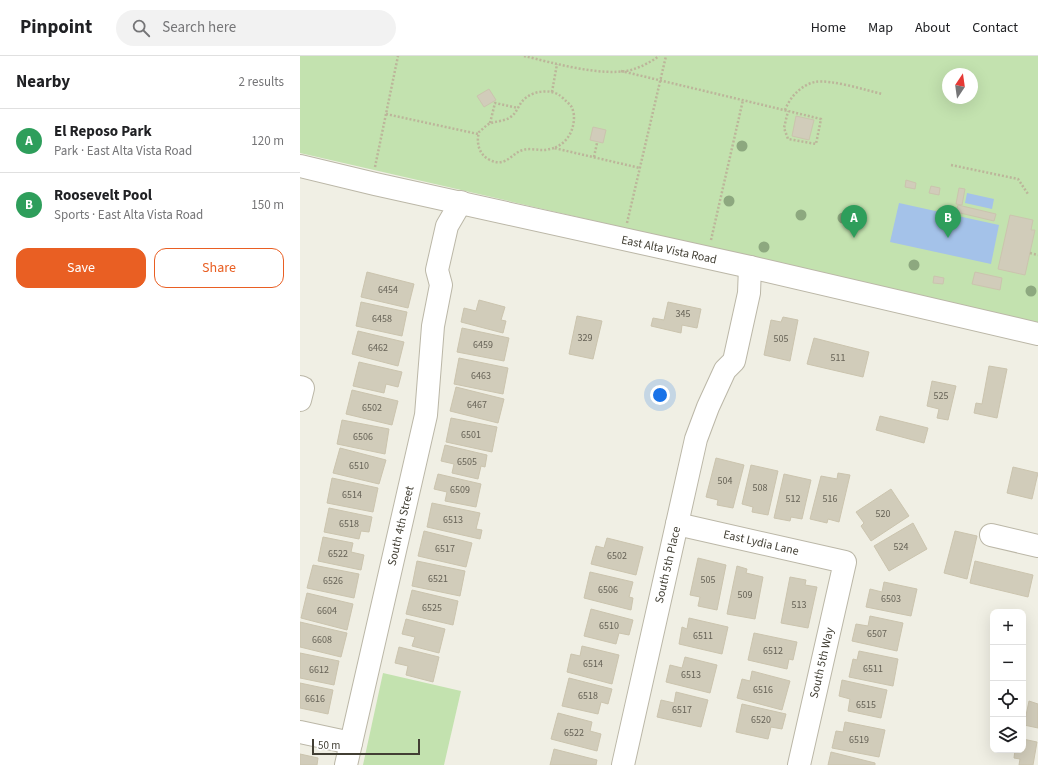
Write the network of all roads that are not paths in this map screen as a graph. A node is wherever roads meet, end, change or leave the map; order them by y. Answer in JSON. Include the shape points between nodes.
{"nodes":[{"id":1,"x":300,"y":166,"type":"edge"},
{"id":2,"x":461,"y":202,"type":"junction"},
{"id":3,"x":750,"y":267,"type":"junction"},
{"id":4,"x":1038,"y":334,"type":"edge"},
{"id":5,"x":677,"y":524,"type":"junction"},
{"id":6,"x":991,"y":535,"type":"dead end"},
{"id":7,"x":1038,"y":546,"type":"edge"},
{"id":8,"x":844,"y":562,"type":"joint"},
{"id":9,"x":300,"y":732,"type":"edge"},
{"id":10,"x":351,"y":743,"type":"junction"},
{"id":11,"x":346,"y":765,"type":"edge"},
{"id":12,"x":623,"y":765,"type":"edge"},
{"id":13,"x":799,"y":765,"type":"edge"}],
"edges":[{"from":1,"to":2,"type":"street","name":"East Alta Vista Road"},
{"from":2,"to":3,"type":"street","name":"East Alta Vista Road"},
{"from":2,"to":10,"type":"street","name":"South 4th Street","via":[[461,231],[447,257],[450,274],[441,285],[433,326],[426,415]]},
{"from":3,"to":4,"type":"street","name":"East Alta Vista Road"},
{"from":3,"to":5,"type":"street","name":"South 5th Place","via":[[749,293],[735,328],[734,361],[725,370],[696,439]]},
{"from":5,"to":8,"type":"street","name":"East Lydia Lane"},
{"from":5,"to":12,"type":"street","name":"South 5th Place"},
{"from":6,"to":7,"type":"street"},
{"from":8,"to":13,"type":"street","name":"South 5th Way"},
{"from":9,"to":10,"type":"street"},
{"from":10,"to":11,"type":"street","name":"South 4th Street"}]}
